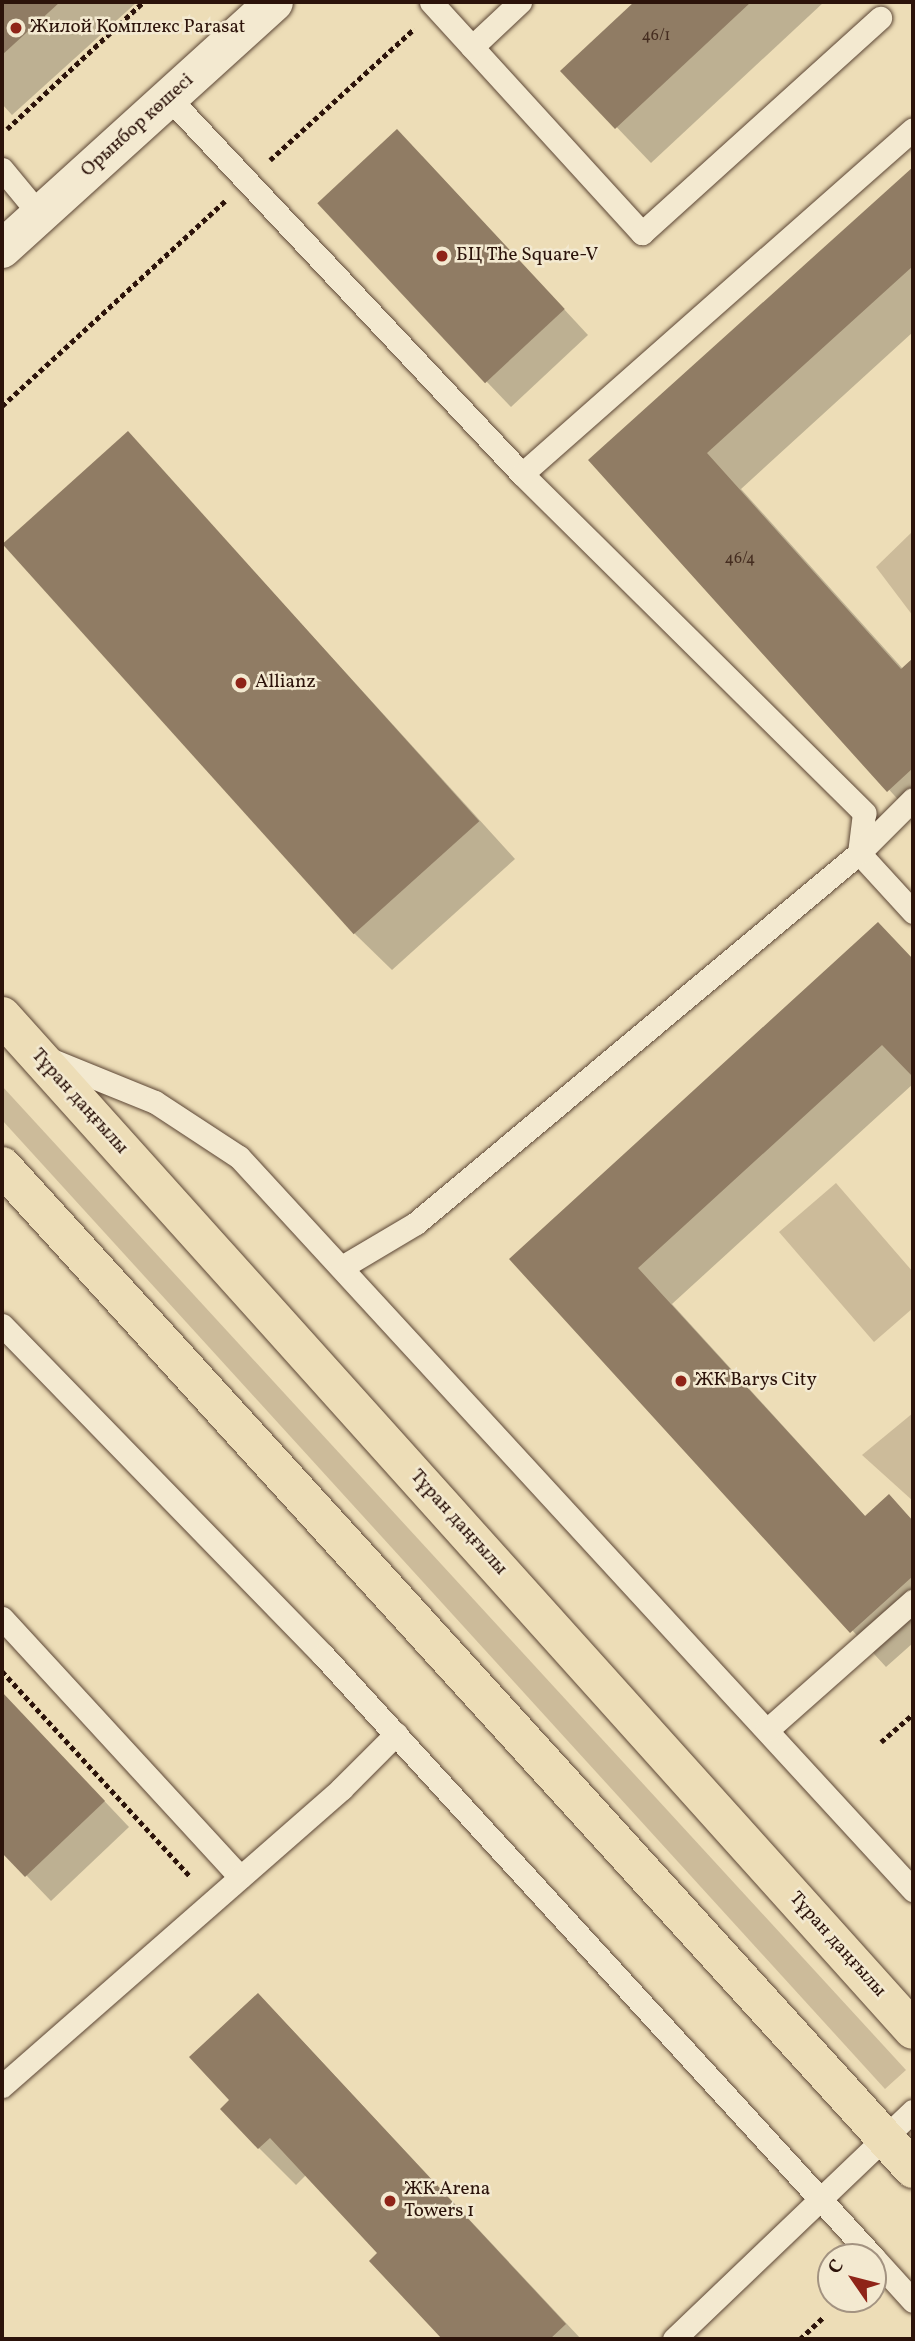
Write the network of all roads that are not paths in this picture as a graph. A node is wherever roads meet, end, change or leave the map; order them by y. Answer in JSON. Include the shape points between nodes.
{"nodes":[{"id":1,"x":274,"y":2,"type":"edge"},
{"id":2,"x":431,"y":2,"type":"edge"},
{"id":3,"x":520,"y":2,"type":"edge"},
{"id":4,"x":880,"y":18,"type":"dead end"},
{"id":5,"x":472,"y":47,"type":"junction"},
{"id":6,"x":169,"y":98,"type":"junction"},
{"id":7,"x":913,"y":129,"type":"edge"},
{"id":8,"x":2,"y":169,"type":"edge"},
{"id":9,"x":40,"y":215,"type":"junction"},
{"id":10,"x":2,"y":250,"type":"edge"},
{"id":11,"x":522,"y":474,"type":"junction"},
{"id":12,"x":913,"y":799,"type":"edge"},
{"id":13,"x":859,"y":853,"type":"junction"},
{"id":14,"x":913,"y":912,"type":"edge"},
{"id":15,"x":2,"y":1017,"type":"edge"},
{"id":16,"x":36,"y":1054,"type":"junction"},
{"id":17,"x":2,"y":1166,"type":"edge"},
{"id":18,"x":342,"y":1267,"type":"junction"},
{"id":19,"x":2,"y":1325,"type":"edge"},
{"id":20,"x":913,"y":1601,"type":"edge"},
{"id":21,"x":2,"y":1618,"type":"edge"},
{"id":22,"x":767,"y":1730,"type":"junction"},
{"id":23,"x":396,"y":1734,"type":"junction"},
{"id":24,"x":240,"y":1877,"type":"junction"},
{"id":25,"x":913,"y":1890,"type":"edge"},
{"id":26,"x":913,"y":2030,"type":"edge"},
{"id":27,"x":2,"y":2085,"type":"edge"},
{"id":28,"x":913,"y":2111,"type":"edge"},
{"id":29,"x":885,"y":2137,"type":"junction"},
{"id":30,"x":913,"y":2169,"type":"edge"},
{"id":31,"x":819,"y":2198,"type":"junction"},
{"id":32,"x":860,"y":2243,"type":"edge"},
{"id":33,"x":887,"y":2272,"type":"edge"},
{"id":34,"x":913,"y":2301,"type":"edge"},
{"id":35,"x":674,"y":2339,"type":"edge"}],
"edges":[{"from":1,"to":6,"type":"street","name":"Орынбор көшесі"},
{"from":2,"to":5,"type":"lane"},
{"from":3,"to":5,"type":"lane"},
{"from":4,"to":5,"type":"lane","via":[[642,233]]},
{"from":6,"to":9,"type":"street","name":"Орынбор көшесі"},
{"from":6,"to":11,"type":"lane"},
{"from":7,"to":11,"type":"lane"},
{"from":8,"to":9,"type":"lane"},
{"from":9,"to":10,"type":"street","name":"Орынбор көшесі"},
{"from":11,"to":13,"type":"lane","via":[[864,813]]},
{"from":12,"to":13,"type":"lane"},
{"from":13,"to":14,"type":"lane"},
{"from":13,"to":18,"type":"lane","via":[[416,1223]]},
{"from":15,"to":16,"type":"main road","name":"Тұран даңғылы"},
{"from":16,"to":18,"type":"lane","via":[[155,1102],[239,1157]]},
{"from":16,"to":26,"type":"main road","name":"Тұран даңғылы"},
{"from":17,"to":29,"type":"main road"},
{"from":18,"to":22,"type":"lane"},
{"from":19,"to":23,"type":"lane"},
{"from":20,"to":22,"type":"lane"},
{"from":21,"to":24,"type":"lane"},
{"from":22,"to":25,"type":"lane"},
{"from":23,"to":24,"type":"lane"},
{"from":23,"to":31,"type":"lane"},
{"from":24,"to":27,"type":"lane"},
{"from":28,"to":29,"type":"lane"},
{"from":29,"to":30,"type":"main road"},
{"from":29,"to":31,"type":"lane"},
{"from":31,"to":32,"type":"lane"},
{"from":31,"to":35,"type":"lane"},
{"from":33,"to":34,"type":"lane"}]}
